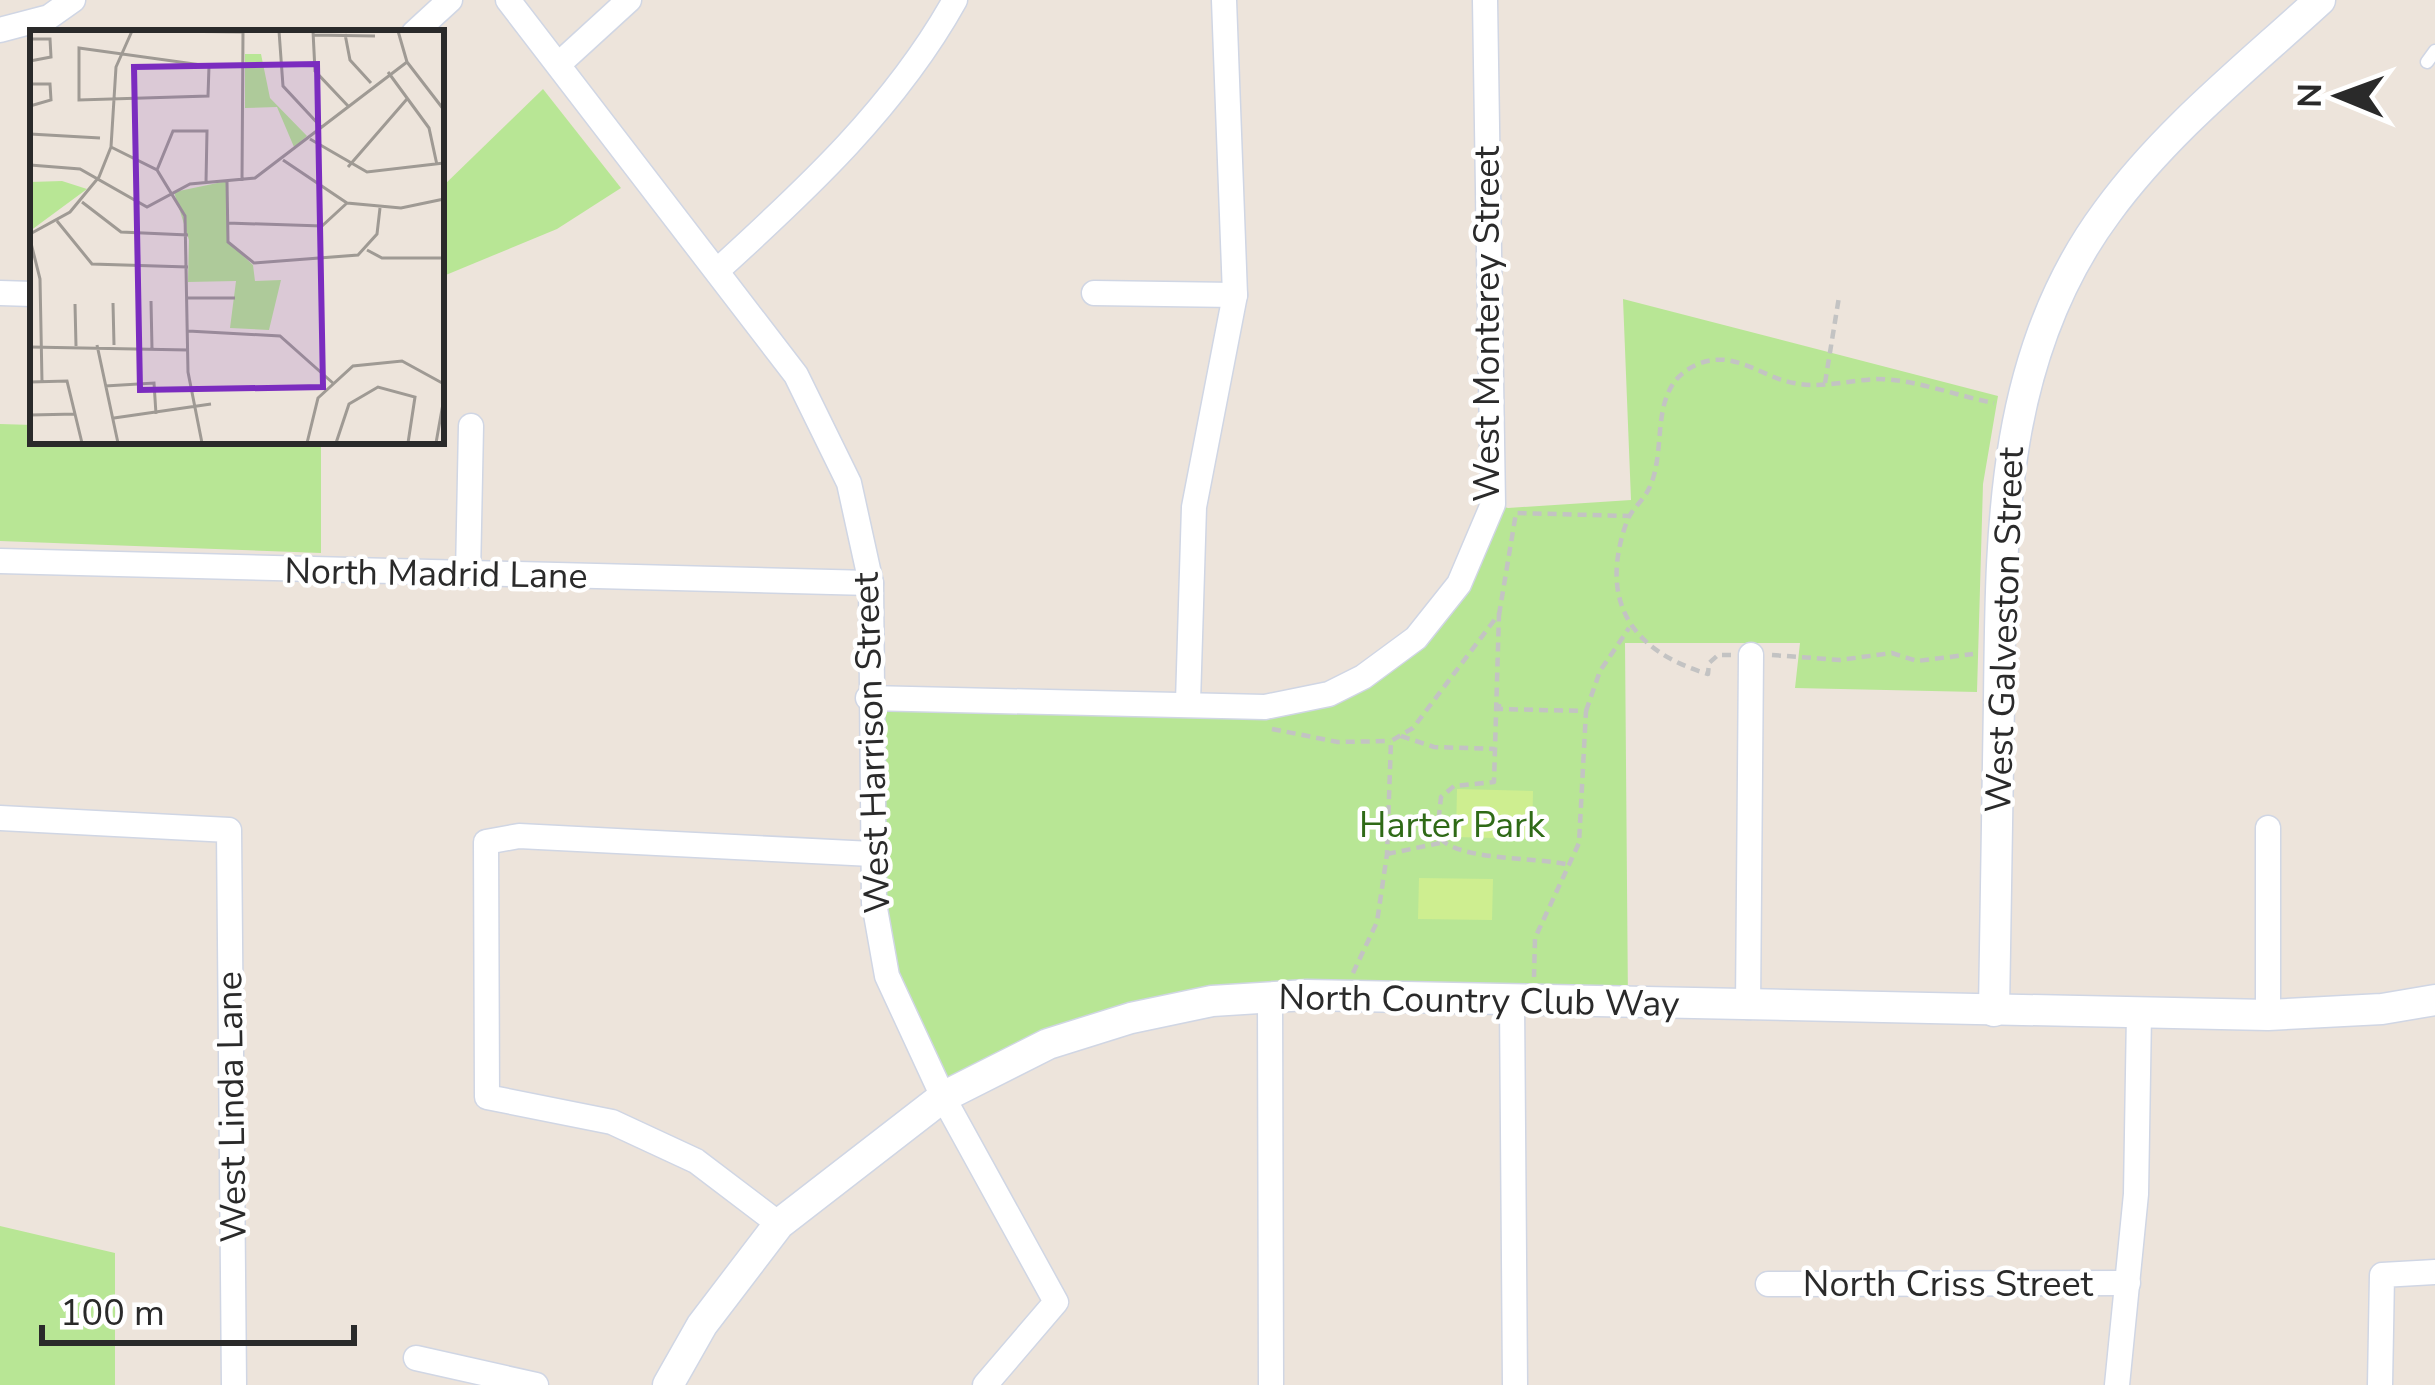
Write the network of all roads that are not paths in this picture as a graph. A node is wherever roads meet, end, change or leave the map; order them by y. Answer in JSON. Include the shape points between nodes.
{"nodes":[{"id":1,"x":73,"y":0,"type":"edge"},
{"id":2,"x":450,"y":0,"type":"edge"},
{"id":3,"x":508,"y":0,"type":"edge"},
{"id":4,"x":629,"y":0,"type":"edge"},
{"id":5,"x":956,"y":0,"type":"edge"},
{"id":6,"x":1224,"y":0,"type":"edge"},
{"id":7,"x":1485,"y":0,"type":"edge"},
{"id":8,"x":2320,"y":0,"type":"edge"},
{"id":9,"x":0,"y":30,"type":"edge"},
{"id":10,"x":417,"y":30,"type":"edge"},
{"id":11,"x":560,"y":64,"type":"junction"},
{"id":12,"x":718,"y":268,"type":"junction"},
{"id":13,"x":1094,"y":292,"type":"dead end"},
{"id":14,"x":0,"y":293,"type":"edge"},
{"id":15,"x":30,"y":294,"type":"edge"},
{"id":16,"x":1235,"y":295,"type":"junction"},
{"id":17,"x":471,"y":426,"type":"dead end"},
{"id":18,"x":0,"y":561,"type":"edge"},
{"id":19,"x":468,"y":575,"type":"junction"},
{"id":20,"x":871,"y":583,"type":"junction"},
{"id":21,"x":1751,"y":655,"type":"road end"},
{"id":22,"x":868,"y":698,"type":"junction"},
{"id":23,"x":1188,"y":702,"type":"junction"},
{"id":24,"x":0,"y":818,"type":"edge"},
{"id":25,"x":2269,"y":828,"type":"dead end"},
{"id":26,"x":872,"y":854,"type":"junction"},
{"id":27,"x":1270,"y":995,"type":"junction"},
{"id":28,"x":2435,"y":1000,"type":"edge"},
{"id":29,"x":1512,"y":1002,"type":"junction"},
{"id":30,"x":1748,"y":1007,"type":"junction"},
{"id":31,"x":1994,"y":1011,"type":"junction"},
{"id":32,"x":2139,"y":1013,"type":"junction"},
{"id":33,"x":2268,"y":1015,"type":"junction"},
{"id":34,"x":943,"y":1097,"type":"junction"},
{"id":35,"x":779,"y":1224,"type":"junction"},
{"id":36,"x":2435,"y":1272,"type":"edge"},
{"id":37,"x":2128,"y":1283,"type":"junction"},
{"id":38,"x":1768,"y":1284,"type":"dead end"},
{"id":39,"x":416,"y":1358,"type":"dead end"},
{"id":40,"x":234,"y":1385,"type":"edge"},
{"id":41,"x":536,"y":1385,"type":"edge"},
{"id":42,"x":668,"y":1385,"type":"edge"},
{"id":43,"x":985,"y":1385,"type":"edge"},
{"id":44,"x":1271,"y":1385,"type":"edge"},
{"id":45,"x":1515,"y":1385,"type":"edge"},
{"id":46,"x":2117,"y":1385,"type":"edge"},
{"id":47,"x":2380,"y":1385,"type":"edge"}],
"edges":[{"from":1,"to":9,"type":"street","via":[[49,17]]},
{"from":2,"to":10,"type":"street"},
{"from":3,"to":11,"type":"street","name":"West Harrison Street"},
{"from":4,"to":11,"type":"street"},
{"from":5,"to":12,"type":"street","via":[[932,43],[835,163]]},
{"from":6,"to":16,"type":"street"},
{"from":7,"to":23,"type":"street","name":"West Monterey Street","via":[[1492,504],[1459,584],[1416,638],[1329,694],[1264,707]]},
{"from":8,"to":31,"type":"street","name":"West Galveston Street","via":[[2164,145],[2104,214],[2053,308],[2023,390],[2002,524]]},
{"from":11,"to":12,"type":"street","name":"West Harrison Street"},
{"from":12,"to":20,"type":"street","name":"West Harrison Street","via":[[796,375],[841,465]]},
{"from":13,"to":16,"type":"street"},
{"from":14,"to":15,"type":"street"},
{"from":16,"to":23,"type":"street","via":[[1194,507]]},
{"from":17,"to":19,"type":"street"},
{"from":18,"to":19,"type":"street","name":"North Madrid Lane"},
{"from":19,"to":20,"type":"street","name":"North Madrid Lane"},
{"from":20,"to":22,"type":"street","name":"West Harrison Street"},
{"from":21,"to":30,"type":"street"},
{"from":22,"to":23,"type":"street","name":"West Monterey Street"},
{"from":22,"to":26,"type":"street","name":"West Harrison Street"},
{"from":24,"to":40,"type":"street","name":"West Linda Lane","via":[[229,830]]},
{"from":25,"to":33,"type":"street"},
{"from":26,"to":34,"type":"street","name":"West Harrison Street","via":[[887,976]]},
{"from":26,"to":35,"type":"street","via":[[519,836],[486,842],[487,1097],[612,1121],[696,1161]]},
{"from":27,"to":29,"type":"street","name":"North Country Club Way"},
{"from":27,"to":34,"type":"street","name":"North Country Club Way","via":[[1131,1018],[1048,1044]]},
{"from":27,"to":44,"type":"street"},
{"from":28,"to":33,"type":"street","name":"North Country Club Way"},
{"from":29,"to":30,"type":"street","name":"North Country Club Way"},
{"from":29,"to":45,"type":"street"},
{"from":30,"to":31,"type":"street","name":"North Country Club Way"},
{"from":31,"to":32,"type":"street","name":"North Country Club Way"},
{"from":32,"to":33,"type":"street","name":"North Country Club Way"},
{"from":32,"to":37,"type":"street"},
{"from":34,"to":35,"type":"street","name":"North Country Club Way"},
{"from":34,"to":43,"type":"street","name":"West Harrison Street","via":[[1056,1302]]},
{"from":35,"to":42,"type":"street","name":"North Country Club Way"},
{"from":36,"to":47,"type":"street","via":[[2382,1275]]},
{"from":37,"to":38,"type":"street","name":"North Criss Street"},
{"from":37,"to":46,"type":"street"},
{"from":39,"to":41,"type":"street"}]}
